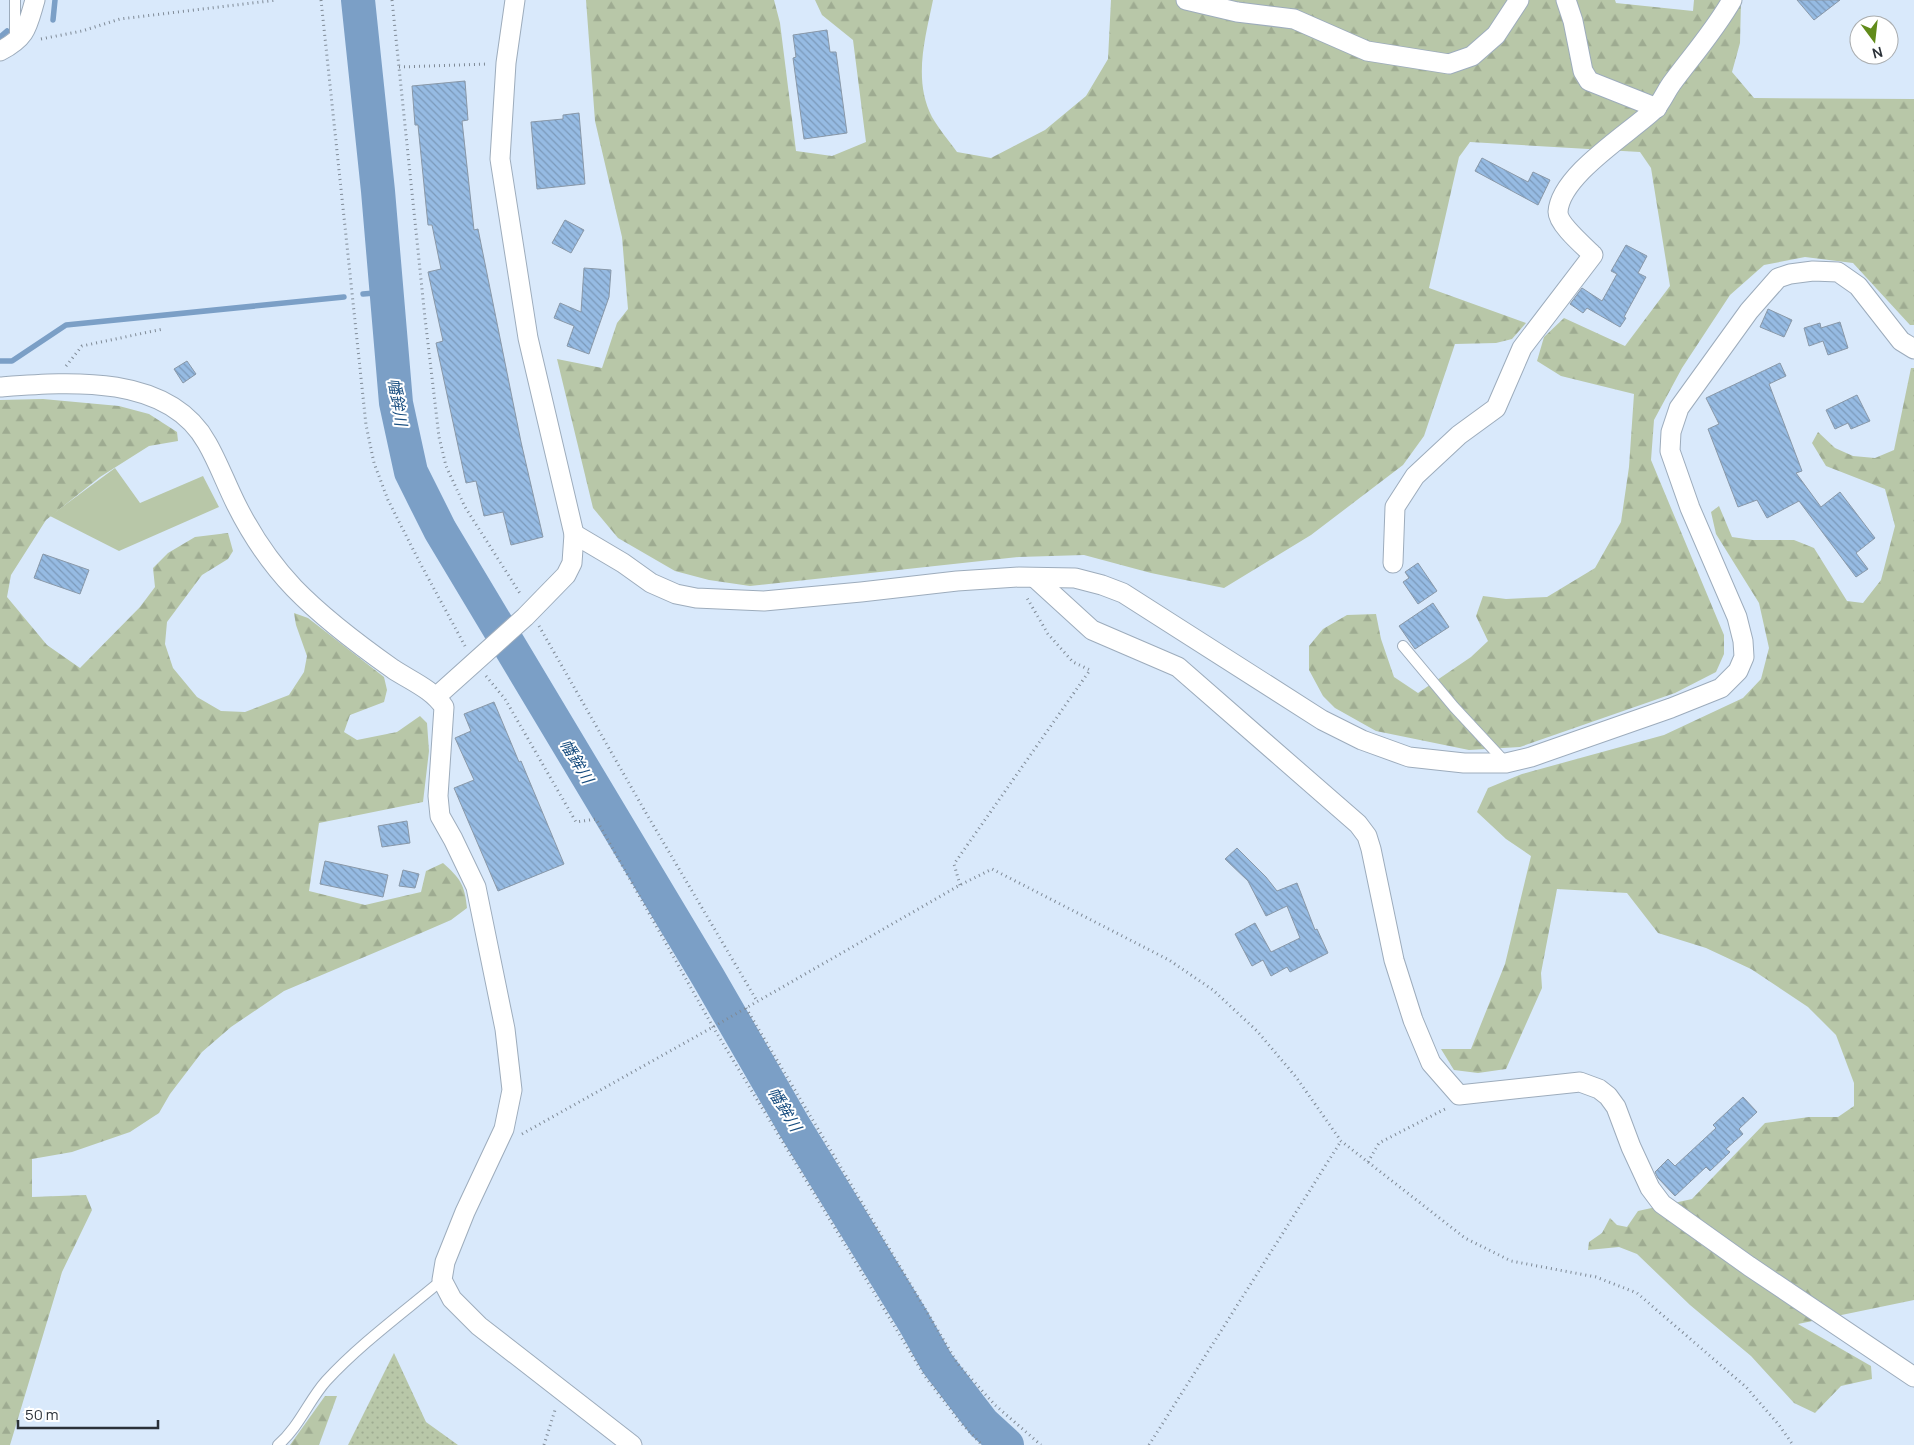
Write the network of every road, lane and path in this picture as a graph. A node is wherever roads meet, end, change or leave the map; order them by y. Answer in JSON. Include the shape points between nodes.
{"nodes":[{"id":1,"x":16,"y":0,"type":"edge"},
{"id":2,"x":35,"y":0,"type":"edge"},
{"id":3,"x":277,"y":0,"type":"edge"},
{"id":4,"x":321,"y":0,"type":"edge"},
{"id":5,"x":392,"y":0,"type":"edge"},
{"id":6,"x":515,"y":0,"type":"edge"},
{"id":7,"x":1186,"y":0,"type":"edge"},
{"id":8,"x":1519,"y":0,"type":"edge"},
{"id":9,"x":1566,"y":0,"type":"edge"},
{"id":10,"x":1732,"y":0,"type":"edge"},
{"id":11,"x":8,"y":47,"type":"edge"},
{"id":12,"x":506,"y":63,"type":"junction"},
{"id":13,"x":398,"y":68,"type":"junction"},
{"id":14,"x":1657,"y":108,"type":"junction"},
{"id":15,"x":163,"y":329,"type":"dead end"},
{"id":16,"x":1914,"y":349,"type":"edge"},
{"id":17,"x":56,"y":383,"type":"junction"},
{"id":18,"x":0,"y":387,"type":"edge"},
{"id":19,"x":574,"y":534,"type":"junction"},
{"id":20,"x":1393,"y":563,"type":"dead end"},
{"id":21,"x":1027,"y":577,"type":"junction"},
{"id":22,"x":528,"y":614,"type":"junction"},
{"id":23,"x":1403,"y":646,"type":"dead end"},
{"id":24,"x":477,"y":659,"type":"junction"},
{"id":25,"x":437,"y":696,"type":"junction"},
{"id":26,"x":1506,"y":763,"type":"junction"},
{"id":27,"x":960,"y":884,"type":"junction"},
{"id":28,"x":757,"y":1002,"type":"junction"},
{"id":29,"x":746,"y":1008,"type":"junction"},
{"id":30,"x":713,"y":1027,"type":"junction"},
{"id":31,"x":1459,"y":1095,"type":"junction"},
{"id":32,"x":1341,"y":1141,"type":"junction"},
{"id":33,"x":496,"y":1149,"type":"junction"},
{"id":34,"x":1368,"y":1162,"type":"junction"},
{"id":35,"x":442,"y":1280,"type":"junction"},
{"id":36,"x":1914,"y":1377,"type":"edge"},
{"id":37,"x":562,"y":1390,"type":"junction"},
{"id":38,"x":278,"y":1445,"type":"edge"},
{"id":39,"x":544,"y":1445,"type":"edge"},
{"id":40,"x":632,"y":1445,"type":"edge"},
{"id":41,"x":982,"y":1445,"type":"edge"},
{"id":42,"x":1041,"y":1445,"type":"edge"},
{"id":43,"x":1149,"y":1445,"type":"edge"},
{"id":44,"x":1794,"y":1445,"type":"edge"}],
"edges":[{"from":1,"to":11,"type":"lane"},
{"from":2,"to":11,"type":"street","via":[[26,29]]},
{"from":3,"to":11,"type":"path","via":[[120,19],[82,32]]},
{"from":4,"to":24,"type":"path","via":[[366,425],[374,463],[410,544]]},
{"from":5,"to":13,"type":"path"},
{"from":6,"to":12,"type":"street"},
{"from":7,"to":8,"type":"street","via":[[1237,12],[1294,19],[1367,51],[1448,64],[1472,56],[1496,36]]},
{"from":9,"to":14,"type":"street","via":[[1583,71],[1589,81]]},
{"from":10,"to":14,"type":"street"},
{"from":12,"to":13,"type":"path"},
{"from":12,"to":19,"type":"street","via":[[500,159],[528,338]]},
{"from":13,"to":22,"type":"path","via":[[439,437],[446,466],[465,507]]},
{"from":14,"to":20,"type":"street","via":[[1579,173],[1560,202],[1558,214],[1565,227],[1593,255],[1522,348],[1496,408],[1459,435],[1415,476],[1395,507]]},
{"from":15,"to":17,"type":"path","via":[[82,346]]},
{"from":16,"to":26,"type":"street","via":[[1901,341],[1858,286],[1838,272],[1814,271],[1778,278],[1749,311],[1679,408],[1671,432],[1670,450],[1683,490],[1743,641],[1744,657],[1738,671],[1721,688],[1671,708]]},
{"from":17,"to":18,"type":"street"},
{"from":17,"to":25,"type":"street","via":[[123,389],[156,398],[181,413],[206,441],[247,524],[294,588],[393,670]]},
{"from":19,"to":21,"type":"street","via":[[651,583],[676,594],[696,598],[764,601]]},
{"from":19,"to":22,"type":"street","via":[[572,563],[566,575]]},
{"from":21,"to":26,"type":"street","via":[[1075,578],[1123,593],[1322,720],[1362,740],[1409,757],[1464,763]]},
{"from":21,"to":27,"type":"path","via":[[1026,596],[1048,634],[1073,662],[1090,670],[954,864]]},
{"from":21,"to":31,"type":"street","via":[[1092,630],[1178,667],[1358,824],[1367,836],[1371,850],[1394,960],[1413,1020],[1431,1063]]},
{"from":22,"to":24,"type":"street"},
{"from":22,"to":28,"type":"path"},
{"from":23,"to":26,"type":"lane"},
{"from":24,"to":25,"type":"street"},
{"from":24,"to":30,"type":"path","via":[[505,699],[576,822],[596,819]]},
{"from":25,"to":33,"type":"street","via":[[444,707],[438,796],[440,816],[476,887],[511,1070],[509,1113]]},
{"from":27,"to":28,"type":"path"},
{"from":27,"to":32,"type":"path","via":[[992,869],[1169,960],[1214,990],[1257,1030],[1296,1076]]},
{"from":28,"to":29,"type":"path"},
{"from":29,"to":30,"type":"path"},
{"from":29,"to":42,"type":"path","via":[[958,1364],[995,1405]]},
{"from":30,"to":33,"type":"path"},
{"from":30,"to":41,"type":"path","via":[[924,1375]]},
{"from":31,"to":34,"type":"path","via":[[1452,1105],[1379,1143]]},
{"from":31,"to":36,"type":"street","via":[[1580,1082],[1599,1089],[1616,1107],[1650,1188],[1662,1204]]},
{"from":32,"to":34,"type":"path"},
{"from":32,"to":43,"type":"path"},
{"from":33,"to":35,"type":"street","via":[[465,1212],[445,1262]]},
{"from":34,"to":44,"type":"path","via":[[1465,1238],[1511,1261],[1596,1278],[1637,1293],[1746,1388]]},
{"from":35,"to":37,"type":"street","via":[[452,1299],[479,1326]]},
{"from":35,"to":38,"type":"lane","via":[[326,1382]]},
{"from":37,"to":39,"type":"path"},
{"from":37,"to":40,"type":"street"}]}
